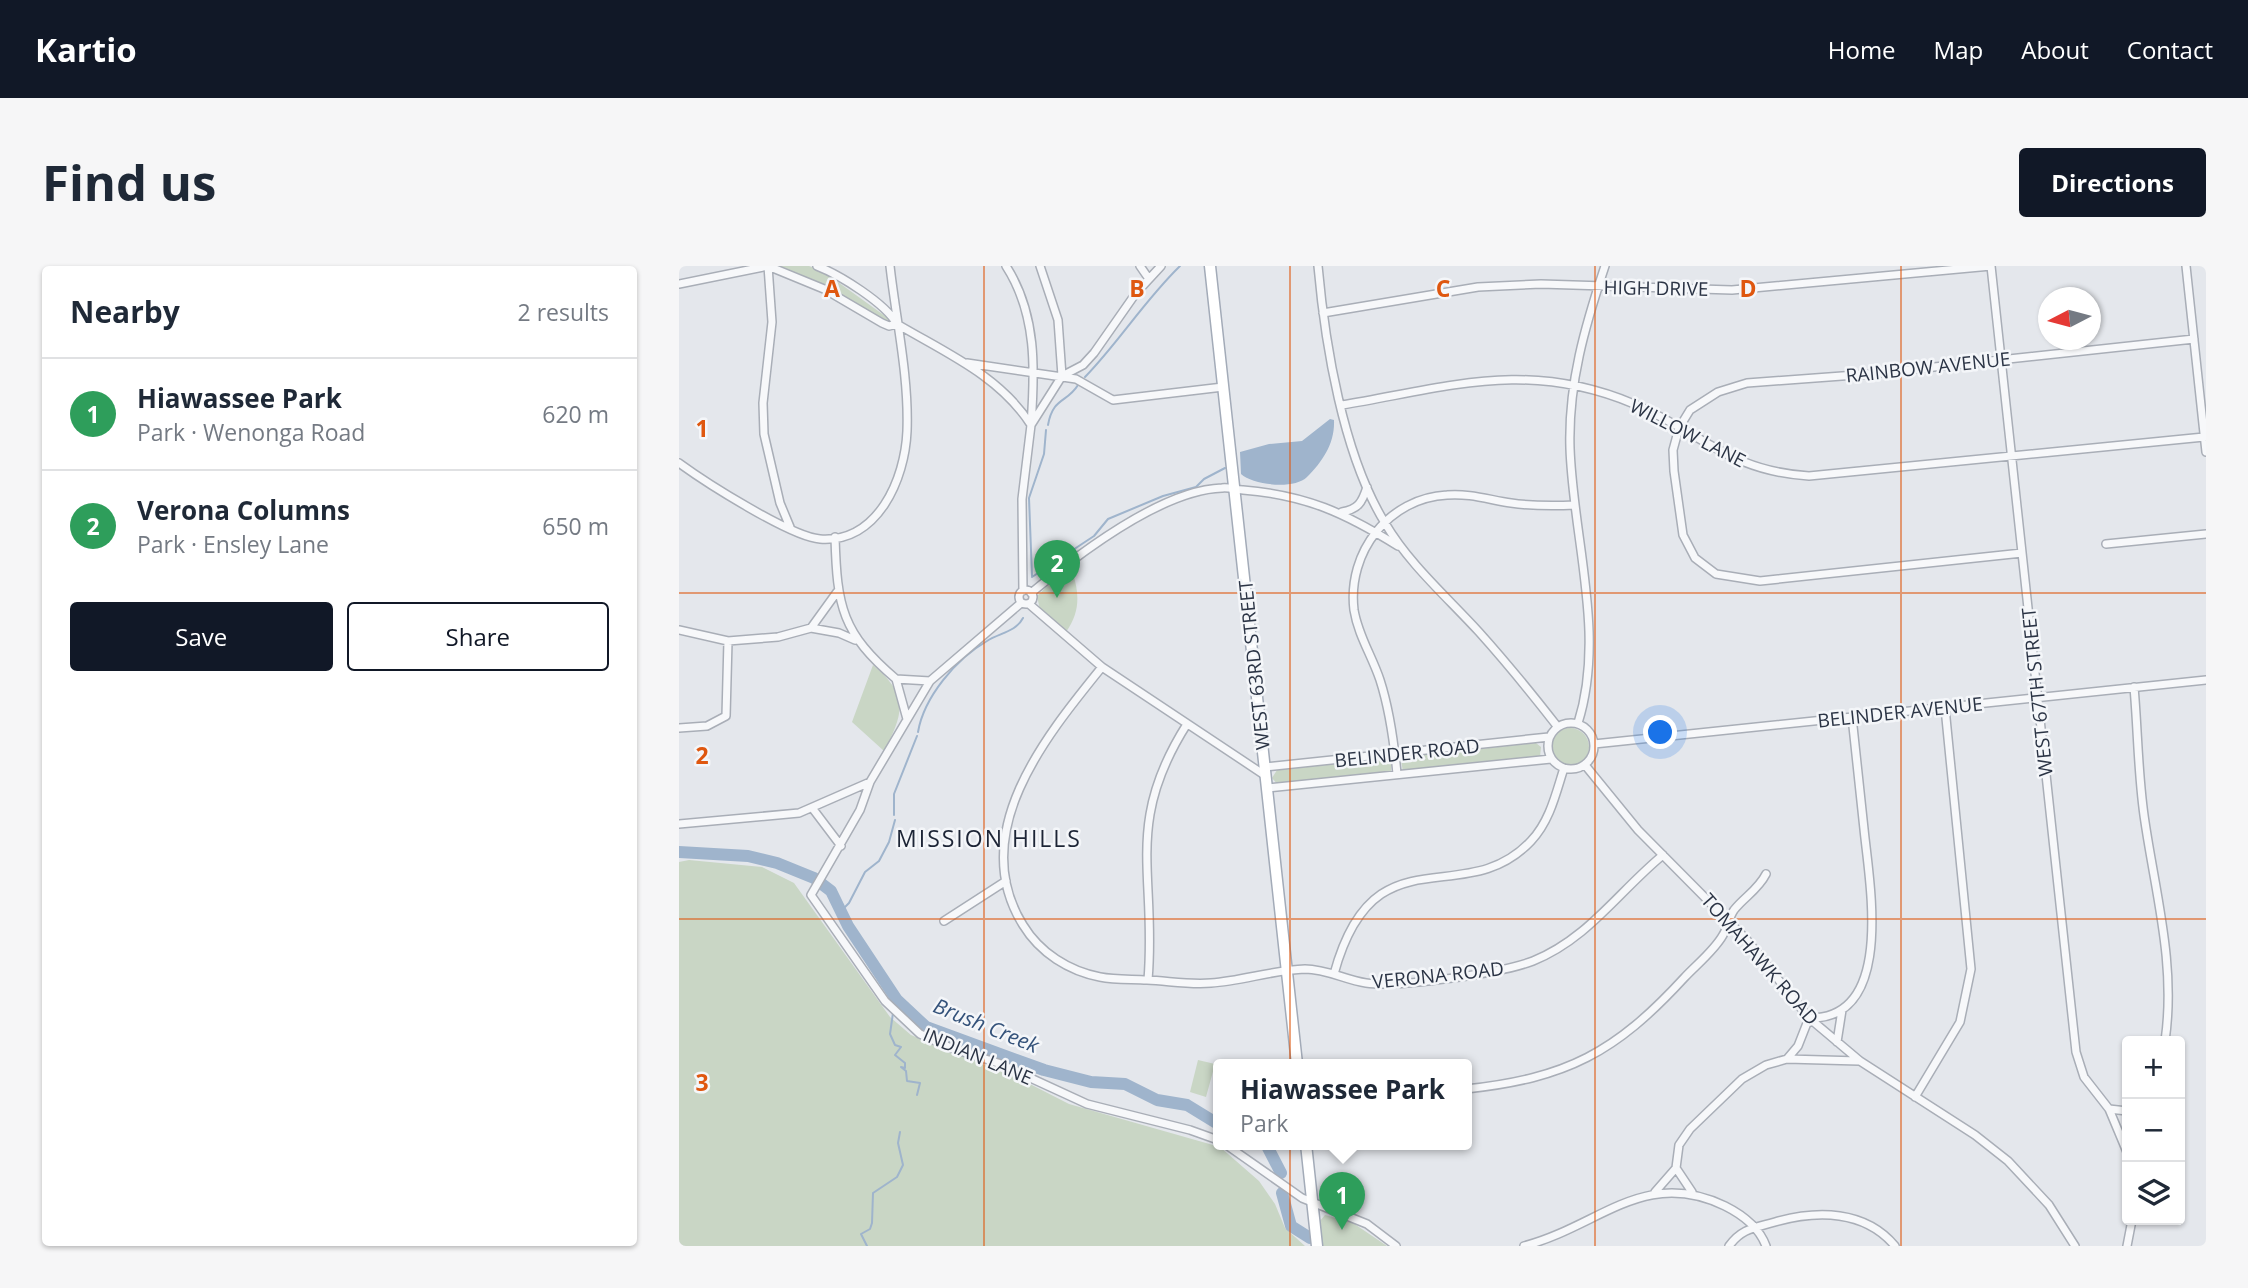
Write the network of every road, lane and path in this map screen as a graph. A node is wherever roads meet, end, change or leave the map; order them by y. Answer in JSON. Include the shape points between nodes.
{"nodes":[{"id":1,"x":768,"y":266,"type":"edge"},
{"id":2,"x":817,"y":266,"type":"edge"},
{"id":3,"x":890,"y":266,"type":"edge"},
{"id":4,"x":1006,"y":266,"type":"edge"},
{"id":5,"x":1040,"y":266,"type":"edge"},
{"id":6,"x":1140,"y":266,"type":"edge"},
{"id":7,"x":1161,"y":266,"type":"edge"},
{"id":8,"x":1210,"y":266,"type":"edge"},
{"id":9,"x":1318,"y":266,"type":"edge"},
{"id":10,"x":1605,"y":266,"type":"edge"},
{"id":11,"x":1991,"y":266,"type":"edge"},
{"id":12,"x":2186,"y":266,"type":"edge"},
{"id":13,"x":1149,"y":279,"type":"junction"},
{"id":14,"x":679,"y":285,"type":"edge"},
{"id":15,"x":1598,"y":287,"type":"junction"},
{"id":16,"x":1323,"y":313,"type":"junction"},
{"id":17,"x":897,"y":324,"type":"junction"},
{"id":18,"x":2194,"y":339,"type":"junction"},
{"id":19,"x":2001,"y":360,"type":"junction"},
{"id":20,"x":963,"y":363,"type":"junction"},
{"id":21,"x":1035,"y":373,"type":"junction"},
{"id":22,"x":1062,"y":376,"type":"junction"},
{"id":23,"x":1574,"y":384,"type":"junction"},
{"id":24,"x":1223,"y":387,"type":"junction"},
{"id":25,"x":1342,"y":405,"type":"junction"},
{"id":26,"x":1031,"y":425,"type":"junction"},
{"id":27,"x":1679,"y":428,"type":"junction"},
{"id":28,"x":2204,"y":437,"type":"edge"},
{"id":29,"x":2206,"y":452,"type":"edge"},
{"id":30,"x":2012,"y":457,"type":"junction"},
{"id":31,"x":679,"y":463,"type":"edge"},
{"id":32,"x":1367,"y":487,"type":"junction"},
{"id":33,"x":1235,"y":490,"type":"junction"},
{"id":34,"x":780,"y":503,"type":"junction"},
{"id":35,"x":1575,"y":505,"type":"junction"},
{"id":36,"x":1341,"y":512,"type":"junction"},
{"id":37,"x":767,"y":516,"type":"junction"},
{"id":38,"x":1384,"y":521,"type":"junction"},
{"id":39,"x":791,"y":527,"type":"junction"},
{"id":40,"x":1376,"y":532,"type":"junction"},
{"id":41,"x":2206,"y":534,"type":"edge"},
{"id":42,"x":835,"y":537,"type":"junction"},
{"id":43,"x":2106,"y":544,"type":"dead end"},
{"id":44,"x":1402,"y":548,"type":"junction"},
{"id":45,"x":2022,"y":553,"type":"junction"},
{"id":46,"x":837,"y":592,"type":"junction"},
{"id":47,"x":1027,"y":592,"type":"junction"},
{"id":48,"x":1025,"y":604,"type":"junction"},
{"id":49,"x":811,"y":628,"type":"junction"},
{"id":50,"x":679,"y":630,"type":"edge"},
{"id":51,"x":855,"y":640,"type":"junction"},
{"id":52,"x":728,"y":641,"type":"junction"},
{"id":53,"x":1102,"y":667,"type":"junction"},
{"id":54,"x":896,"y":679,"type":"junction"},
{"id":55,"x":2206,"y":680,"type":"edge"},
{"id":56,"x":930,"y":681,"type":"junction"},
{"id":57,"x":2134,"y":687,"type":"junction"},
{"id":58,"x":2038,"y":698,"type":"junction"},
{"id":59,"x":1945,"y":708,"type":"junction"},
{"id":60,"x":1852,"y":717,"type":"junction"},
{"id":61,"x":908,"y":719,"type":"junction"},
{"id":62,"x":1579,"y":723,"type":"junction"},
{"id":63,"x":1187,"y":724,"type":"junction"},
{"id":64,"x":1557,"y":726,"type":"junction"},
{"id":65,"x":679,"y":728,"type":"edge"},
{"id":66,"x":1549,"y":737,"type":"junction"},
{"id":67,"x":1594,"y":744,"type":"junction"},
{"id":68,"x":1395,"y":755,"type":"junction"},
{"id":69,"x":1551,"y":759,"type":"junction"},
{"id":70,"x":1585,"y":765,"type":"junction"},
{"id":71,"x":1565,"y":768,"type":"junction"},
{"id":72,"x":1265,"y":772,"type":"junction"},
{"id":73,"x":1397,"y":774,"type":"junction"},
{"id":74,"x":870,"y":782,"type":"junction"},
{"id":75,"x":1267,"y":788,"type":"junction"},
{"id":76,"x":813,"y":809,"type":"junction"},
{"id":77,"x":679,"y":824,"type":"edge"},
{"id":78,"x":841,"y":846,"type":"junction"},
{"id":79,"x":1663,"y":855,"type":"junction"},
{"id":80,"x":1766,"y":874,"type":"dead end"},
{"id":81,"x":1006,"y":881,"type":"junction"},
{"id":82,"x":944,"y":921,"type":"dead end"},
{"id":83,"x":1729,"y":922,"type":"junction"},
{"id":84,"x":1287,"y":971,"type":"junction"},
{"id":85,"x":1334,"y":974,"type":"junction"},
{"id":86,"x":1149,"y":980,"type":"junction"},
{"id":87,"x":1842,"y":1010,"type":"junction"},
{"id":88,"x":1809,"y":1018,"type":"junction"},
{"id":89,"x":2166,"y":1036,"type":"edge"},
{"id":90,"x":1837,"y":1042,"type":"junction"},
{"id":91,"x":1296,"y":1059,"type":"edge"},
{"id":92,"x":1787,"y":1059,"type":"junction"},
{"id":93,"x":1860,"y":1061,"type":"junction"},
{"id":94,"x":1472,"y":1088,"type":"edge"},
{"id":95,"x":1915,"y":1097,"type":"junction"},
{"id":96,"x":2109,"y":1109,"type":"junction"},
{"id":97,"x":2122,"y":1110,"type":"edge"},
{"id":98,"x":1213,"y":1138,"type":"edge"},
{"id":99,"x":2122,"y":1140,"type":"edge"},
{"id":100,"x":1234,"y":1150,"type":"edge"},
{"id":101,"x":1307,"y":1150,"type":"edge"},
{"id":102,"x":1676,"y":1168,"type":"junction"},
{"id":103,"x":1655,"y":1192,"type":"junction"},
{"id":104,"x":1692,"y":1192,"type":"junction"},
{"id":105,"x":1313,"y":1200,"type":"junction"},
{"id":106,"x":2131,"y":1225,"type":"edge"},
{"id":107,"x":1755,"y":1227,"type":"junction"},
{"id":108,"x":1317,"y":1246,"type":"edge"},
{"id":109,"x":1396,"y":1246,"type":"edge"},
{"id":110,"x":1524,"y":1246,"type":"edge"},
{"id":111,"x":1729,"y":1246,"type":"edge"},
{"id":112,"x":1766,"y":1246,"type":"edge"},
{"id":113,"x":1895,"y":1246,"type":"edge"},
{"id":114,"x":2075,"y":1246,"type":"edge"},
{"id":115,"x":2127,"y":1246,"type":"edge"}],
"edges":[{"from":1,"to":14,"type":"street"},
{"from":1,"to":17,"type":"street","via":[[824,289],[882,323]]},
{"from":1,"to":34,"type":"street","via":[[772,322],[763,420]]},
{"from":2,"to":17,"type":"street","via":[[887,311]]},
{"from":3,"to":17,"type":"street"},
{"from":4,"to":21,"type":"street","via":[[1030,324]]},
{"from":5,"to":22,"type":"street","via":[[1058,320]]},
{"from":6,"to":13,"type":"street"},
{"from":7,"to":13,"type":"street"},
{"from":8,"to":24,"type":"main road","name":"WEST 63RD STREET"},
{"from":9,"to":16,"type":"street"},
{"from":10,"to":15,"type":"street"},
{"from":11,"to":15,"type":"street","name":"HIGH DRIVE","via":[[1743,289]]},
{"from":11,"to":19,"type":"street","name":"WEST 67TH STREET"},
{"from":12,"to":18,"type":"street"},
{"from":13,"to":22,"type":"street","via":[[1103,343],[1083,365]]},
{"from":15,"to":16,"type":"street","name":"HIGH DRIVE","via":[[1478,287]]},
{"from":15,"to":23,"type":"street","via":[[1581,340]]},
{"from":16,"to":25,"type":"street"},
{"from":17,"to":20,"type":"street"},
{"from":17,"to":42,"type":"street","via":[[907,409],[903,467],[882,508],[855,531]]},
{"from":18,"to":19,"type":"street","name":"RAINBOW AVENUE"},
{"from":18,"to":28,"type":"street"},
{"from":19,"to":27,"type":"street","name":"RAINBOW AVENUE","via":[[1747,383],[1718,392],[1690,410]]},
{"from":19,"to":30,"type":"street","name":"WEST 67TH STREET"},
{"from":20,"to":21,"type":"street"},
{"from":20,"to":26,"type":"street","via":[[1006,391]]},
{"from":21,"to":22,"type":"street"},
{"from":21,"to":26,"type":"street"},
{"from":22,"to":24,"type":"street","via":[[1113,400]]},
{"from":22,"to":26,"type":"street"},
{"from":23,"to":25,"type":"street","name":"WILLOW LANE","via":[[1500,379]]},
{"from":23,"to":27,"type":"street","name":"WILLOW LANE","via":[[1629,402]]},
{"from":23,"to":35,"type":"street","via":[[1570,426]]},
{"from":24,"to":33,"type":"main road","name":"WEST 63RD STREET"},
{"from":25,"to":32,"type":"street"},
{"from":26,"to":47,"type":"street","via":[[1022,506]]},
{"from":27,"to":30,"type":"street","name":"WILLOW LANE","via":[[1735,460],[1789,475]]},
{"from":27,"to":45,"type":"street","via":[[1674,471],[1683,535],[1695,558],[1716,574],[1760,581]]},
{"from":28,"to":29,"type":"street"},
{"from":28,"to":30,"type":"street","name":"WILLOW LANE"},
{"from":30,"to":45,"type":"street","name":"WEST 67TH STREET"},
{"from":31,"to":37,"type":"street"},
{"from":32,"to":36,"type":"street","via":[[1363,502]]},
{"from":32,"to":38,"type":"street"},
{"from":33,"to":36,"type":"street","via":[[1282,496]]},
{"from":33,"to":47,"type":"street","via":[[1191,493],[1151,511]]},
{"from":33,"to":72,"type":"main road","name":"WEST 63RD STREET"},
{"from":34,"to":37,"type":"street","via":[[775,514]]},
{"from":34,"to":39,"type":"street"},
{"from":35,"to":38,"type":"street","via":[[1524,505],[1447,495],[1407,506]]},
{"from":35,"to":62,"type":"street","via":[[1591,664]]},
{"from":36,"to":40,"type":"street"},
{"from":37,"to":39,"type":"street"},
{"from":38,"to":40,"type":"street"},
{"from":38,"to":44,"type":"street"},
{"from":39,"to":42,"type":"street","via":[[817,539]]},
{"from":40,"to":44,"type":"street"},
{"from":40,"to":68,"type":"street","via":[[1356,573],[1354,607],[1383,690]]},
{"from":41,"to":43,"type":"street"},
{"from":42,"to":46,"type":"street"},
{"from":44,"to":64,"type":"street"},
{"from":45,"to":58,"type":"street","name":"WEST 67TH STREET"},
{"from":46,"to":49,"type":"street"},
{"from":46,"to":51,"type":"street"},
{"from":47,"to":48,"type":"street"},
{"from":48,"to":53,"type":"street"},
{"from":48,"to":56,"type":"street","name":"INDIAN LANE"},
{"from":49,"to":51,"type":"street"},
{"from":49,"to":52,"type":"street","via":[[778,637]]},
{"from":50,"to":52,"type":"street"},
{"from":51,"to":54,"type":"street"},
{"from":52,"to":65,"type":"street","via":[[726,716],[707,726]]},
{"from":53,"to":63,"type":"street"},
{"from":53,"to":81,"type":"street","name":"VERONA ROAD","via":[[1056,722],[1024,778],[1005,839]]},
{"from":54,"to":56,"type":"street"},
{"from":54,"to":61,"type":"street"},
{"from":55,"to":57,"type":"street","name":"BELINDER AVENUE"},
{"from":56,"to":61,"type":"street","name":"INDIAN LANE"},
{"from":57,"to":58,"type":"street","name":"BELINDER AVENUE"},
{"from":57,"to":89,"type":"street","via":[[2144,818],[2168,955]]},
{"from":58,"to":59,"type":"street","name":"BELINDER AVENUE"},
{"from":58,"to":96,"type":"street","name":"WEST 67TH STREET","via":[[2076,1052],[2084,1077]]},
{"from":59,"to":60,"type":"street","name":"BELINDER AVENUE"},
{"from":59,"to":95,"type":"street","via":[[1971,970],[1960,1022]]},
{"from":60,"to":67,"type":"street","name":"BELINDER AVENUE"},
{"from":60,"to":87,"type":"street","via":[[1874,925],[1867,967]]},
{"from":61,"to":74,"type":"street","name":"INDIAN LANE"},
{"from":62,"to":64,"type":"street"},
{"from":62,"to":67,"type":"street"},
{"from":63,"to":72,"type":"street"},
{"from":63,"to":86,"type":"street","via":[[1158,777],[1147,822]]},
{"from":64,"to":66,"type":"street"},
{"from":66,"to":68,"type":"street","name":"BELINDER ROAD"},
{"from":66,"to":69,"type":"street"},
{"from":67,"to":70,"type":"street"},
{"from":68,"to":72,"type":"street","name":"BELINDER ROAD"},
{"from":68,"to":73,"type":"street"},
{"from":69,"to":71,"type":"street"},
{"from":69,"to":73,"type":"street"},
{"from":70,"to":71,"type":"street"},
{"from":70,"to":79,"type":"street","name":"TOMAHAWK ROAD","via":[[1621,812]]},
{"from":71,"to":85,"type":"street","via":[[1544,824],[1520,852],[1483,870],[1410,879],[1384,891],[1356,922]]},
{"from":72,"to":75,"type":"main road","name":"WEST 63RD STREET"},
{"from":73,"to":75,"type":"street"},
{"from":74,"to":76,"type":"street"},
{"from":74,"to":78,"type":"street","name":"INDIAN LANE"},
{"from":75,"to":84,"type":"main road","name":"WEST 63RD STREET"},
{"from":76,"to":77,"type":"street","via":[[783,816]]},
{"from":76,"to":78,"type":"street"},
{"from":78,"to":98,"type":"street","name":"INDIAN LANE","via":[[811,895],[904,1022],[933,1041],[998,1063],[1087,1104]]},
{"from":79,"to":83,"type":"street","name":"TOMAHAWK ROAD"},
{"from":79,"to":85,"type":"street","name":"VERONA ROAD","via":[[1584,932],[1534,961],[1496,972],[1396,983],[1367,983]]},
{"from":80,"to":83,"type":"street"},
{"from":81,"to":82,"type":"street"},
{"from":81,"to":86,"type":"street","name":"VERONA ROAD","via":[[1025,929],[1058,961],[1102,978]]},
{"from":83,"to":88,"type":"street","name":"TOMAHAWK ROAD"},
{"from":83,"to":94,"type":"street","via":[[1723,936],[1657,1007],[1611,1045],[1539,1078]]},
{"from":84,"to":85,"type":"street","name":"VERONA ROAD"},
{"from":84,"to":86,"type":"street","name":"VERONA ROAD","via":[[1212,983]]},
{"from":84,"to":91,"type":"main road","name":"WEST 63RD STREET"},
{"from":87,"to":88,"type":"street"},
{"from":87,"to":90,"type":"street"},
{"from":88,"to":90,"type":"street","name":"TOMAHAWK ROAD"},
{"from":88,"to":92,"type":"street","via":[[1798,1046]]},
{"from":90,"to":93,"type":"street","name":"TOMAHAWK ROAD"},
{"from":92,"to":93,"type":"street"},
{"from":92,"to":102,"type":"street","via":[[1754,1071],[1703,1115],[1683,1136]]},
{"from":93,"to":95,"type":"street","name":"TOMAHAWK ROAD"},
{"from":95,"to":114,"type":"street","name":"TOMAHAWK ROAD","via":[[2008,1161],[2049,1205]]},
{"from":96,"to":97,"type":"street"},
{"from":96,"to":99,"type":"street","name":"WEST 67TH STREET"},
{"from":100,"to":105,"type":"street","via":[[1302,1198]]},
{"from":101,"to":105,"type":"main road"},
{"from":102,"to":103,"type":"street"},
{"from":102,"to":104,"type":"street"},
{"from":103,"to":104,"type":"street"},
{"from":103,"to":110,"type":"street"},
{"from":104,"to":107,"type":"street","via":[[1732,1210]]},
{"from":105,"to":108,"type":"main road"},
{"from":105,"to":109,"type":"street","via":[[1367,1224]]},
{"from":106,"to":115,"type":"street"},
{"from":107,"to":111,"type":"street","via":[[1738,1235]]},
{"from":107,"to":112,"type":"street"},
{"from":107,"to":113,"type":"street","via":[[1827,1214],[1868,1225]]}]}
